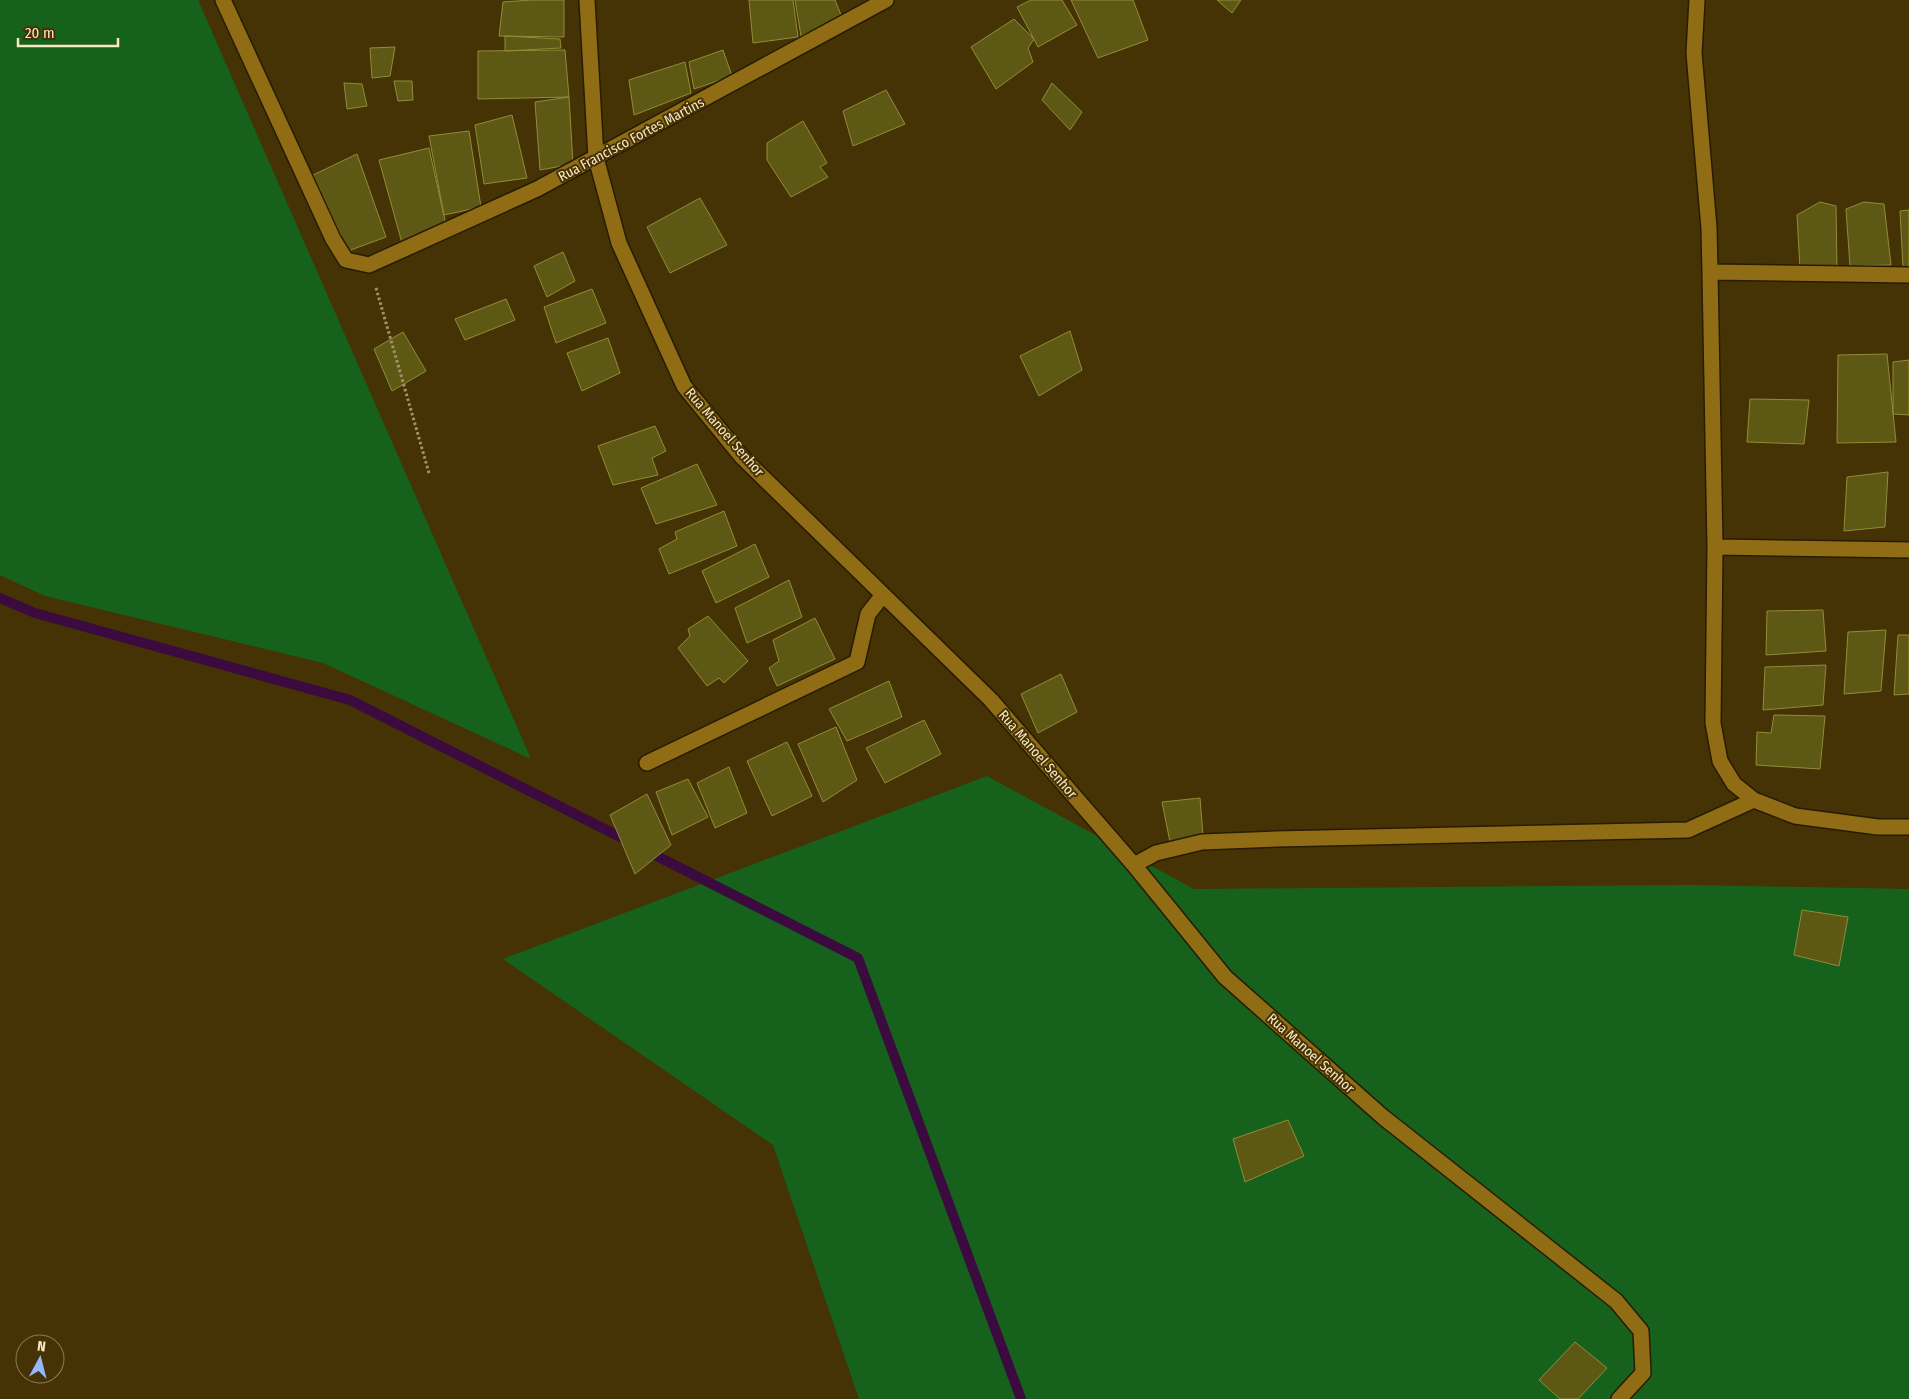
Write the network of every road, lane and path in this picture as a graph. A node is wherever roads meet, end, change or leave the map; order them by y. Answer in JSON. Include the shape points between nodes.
{"nodes":[{"id":1,"x":223,"y":0,"type":"edge"},
{"id":2,"x":587,"y":0,"type":"edge"},
{"id":3,"x":886,"y":0,"type":"edge"},
{"id":4,"x":1697,"y":0,"type":"edge"},
{"id":5,"x":596,"y":158,"type":"junction"},
{"id":6,"x":369,"y":265,"type":"junction"},
{"id":7,"x":1710,"y":272,"type":"junction"},
{"id":8,"x":1909,"y":275,"type":"edge"},
{"id":9,"x":429,"y":473,"type":"dead end"},
{"id":10,"x":1715,"y":547,"type":"junction"},
{"id":11,"x":1909,"y":550,"type":"edge"},
{"id":12,"x":883,"y":595,"type":"junction"},
{"id":13,"x":647,"y":763,"type":"dead end"},
{"id":14,"x":1754,"y":800,"type":"junction"},
{"id":15,"x":1909,"y":827,"type":"edge"},
{"id":16,"x":1134,"y":865,"type":"junction"},
{"id":17,"x":1619,"y":1399,"type":"edge"}],
"edges":[{"from":1,"to":6,"type":"street","via":[[333,239],[346,260]]},
{"from":2,"to":5,"type":"street","name":"Rua Manoel Senhor"},
{"from":3,"to":5,"type":"street","name":"Rua Francisco Fortes Martins"},
{"from":4,"to":7,"type":"street","via":[[1694,53]]},
{"from":5,"to":6,"type":"street","name":"Rua Francisco Fortes Martins"},
{"from":5,"to":12,"type":"street","name":"Rua Manoel Senhor","via":[[618,242],[684,386],[742,456]]},
{"from":6,"to":9,"type":"path"},
{"from":7,"to":8,"type":"street"},
{"from":7,"to":10,"type":"street"},
{"from":10,"to":11,"type":"street"},
{"from":10,"to":14,"type":"street","via":[[1713,723],[1720,761],[1734,784]]},
{"from":12,"to":13,"type":"street","via":[[868,614],[857,662]]},
{"from":12,"to":16,"type":"street","name":"Rua Manoel Senhor","via":[[991,700]]},
{"from":14,"to":15,"type":"street","via":[[1795,816],[1878,827]]},
{"from":14,"to":16,"type":"street","via":[[1688,830],[1202,842],[1156,853]]},
{"from":16,"to":17,"type":"street","name":"Rua Manoel Senhor","via":[[1225,977],[1383,1118],[1616,1302],[1641,1331],[1643,1364],[1643,1373]]}]}
